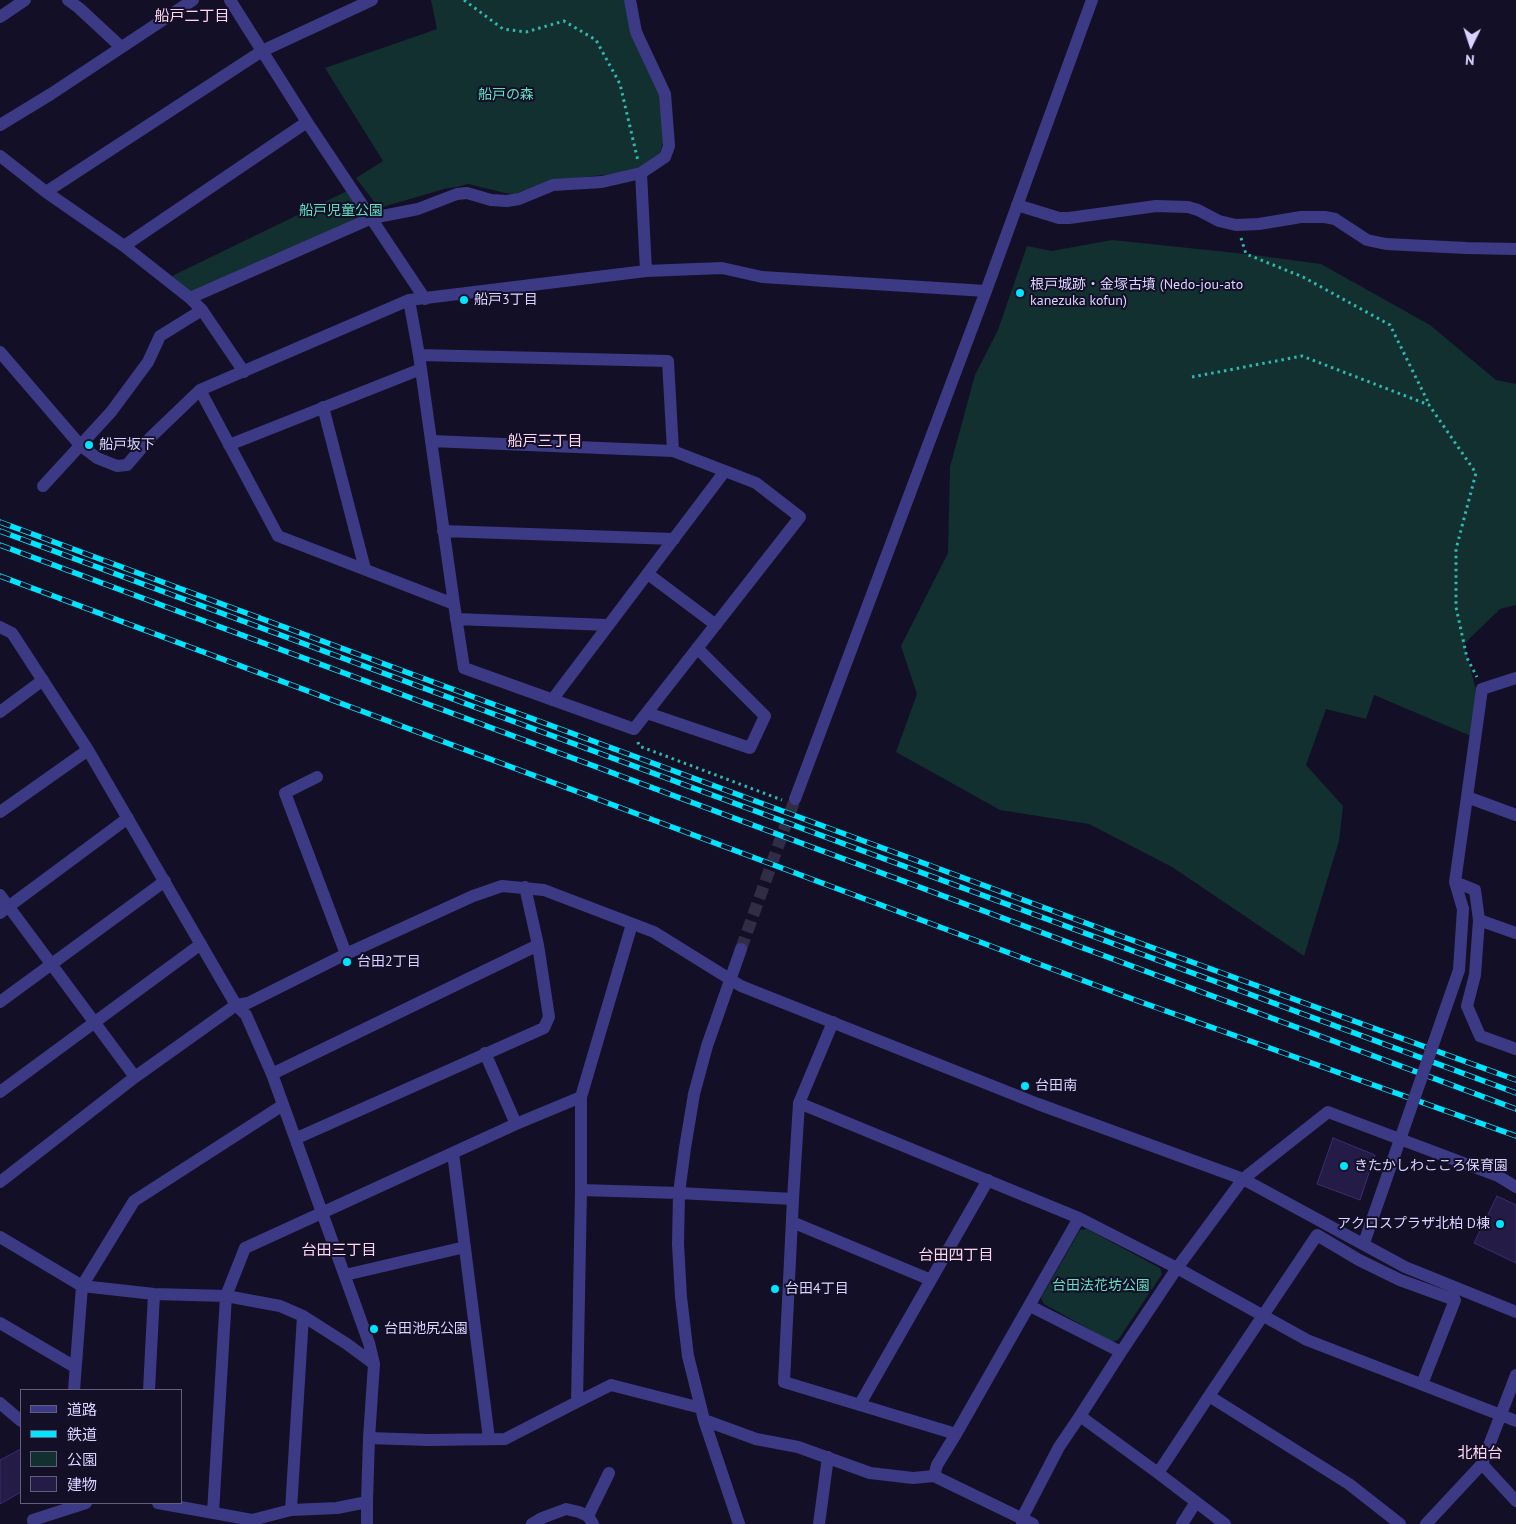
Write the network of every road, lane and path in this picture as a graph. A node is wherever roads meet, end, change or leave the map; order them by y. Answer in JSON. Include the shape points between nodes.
{"nodes":[{"id":1,"x":25,"y":0,"type":"edge"},
{"id":2,"x":68,"y":0,"type":"edge"},
{"id":3,"x":193,"y":0,"type":"edge"},
{"id":4,"x":230,"y":0,"type":"edge"},
{"id":5,"x":372,"y":0,"type":"edge"},
{"id":6,"x":464,"y":0,"type":"edge"},
{"id":7,"x":630,"y":0,"type":"edge"},
{"id":8,"x":1092,"y":0,"type":"edge"},
{"id":9,"x":0,"y":17,"type":"edge"},
{"id":10,"x":121,"y":47,"type":"junction"},
{"id":11,"x":262,"y":51,"type":"junction"},
{"id":12,"x":307,"y":122,"type":"junction"},
{"id":13,"x":0,"y":125,"type":"edge"},
{"id":14,"x":0,"y":156,"type":"edge"},
{"id":15,"x":641,"y":173,"type":"junction"},
{"id":16,"x":46,"y":192,"type":"junction"},
{"id":17,"x":1017,"y":205,"type":"junction"},
{"id":18,"x":372,"y":218,"type":"junction"},
{"id":19,"x":1236,"y":225,"type":"junction"},
{"id":20,"x":124,"y":246,"type":"junction"},
{"id":21,"x":1516,"y":249,"type":"edge"},
{"id":22,"x":646,"y":271,"type":"junction"},
{"id":23,"x":986,"y":292,"type":"junction"},
{"id":24,"x":190,"y":298,"type":"junction"},
{"id":25,"x":425,"y":299,"type":"junction"},
{"id":26,"x":408,"y":300,"type":"junction"},
{"id":27,"x":202,"y":310,"type":"junction"},
{"id":28,"x":0,"y":352,"type":"edge"},
{"id":29,"x":419,"y":355,"type":"junction"},
{"id":30,"x":421,"y":369,"type":"junction"},
{"id":31,"x":244,"y":372,"type":"junction"},
{"id":32,"x":1192,"y":377,"type":"dead end"},
{"id":33,"x":200,"y":390,"type":"junction"},
{"id":34,"x":1429,"y":405,"type":"junction"},
{"id":35,"x":323,"y":407,"type":"junction"},
{"id":36,"x":431,"y":442,"type":"junction"},
{"id":37,"x":80,"y":445,"type":"junction"},
{"id":38,"x":229,"y":445,"type":"junction"},
{"id":39,"x":673,"y":451,"type":"junction"},
{"id":40,"x":725,"y":471,"type":"junction"},
{"id":41,"x":43,"y":486,"type":"dead end"},
{"id":42,"x":443,"y":531,"type":"junction"},
{"id":43,"x":674,"y":539,"type":"junction"},
{"id":44,"x":365,"y":569,"type":"junction"},
{"id":45,"x":648,"y":574,"type":"junction"},
{"id":46,"x":454,"y":604,"type":"junction"},
{"id":47,"x":456,"y":619,"type":"junction"},
{"id":48,"x":716,"y":625,"type":"junction"},
{"id":49,"x":608,"y":626,"type":"junction"},
{"id":50,"x":0,"y":627,"type":"edge"},
{"id":51,"x":697,"y":648,"type":"junction"},
{"id":52,"x":1516,"y":678,"type":"edge"},
{"id":53,"x":43,"y":680,"type":"junction"},
{"id":54,"x":1482,"y":689,"type":"junction"},
{"id":55,"x":552,"y":700,"type":"junction"},
{"id":56,"x":0,"y":712,"type":"edge"},
{"id":57,"x":646,"y":713,"type":"junction"},
{"id":58,"x":634,"y":729,"type":"junction"},
{"id":59,"x":88,"y":750,"type":"junction"},
{"id":60,"x":316,"y":777,"type":"dead end"},
{"id":61,"x":1466,"y":798,"type":"junction"},
{"id":62,"x":795,"y":799,"type":"tunnel mouth"},
{"id":63,"x":782,"y":800,"type":"dead end"},
{"id":64,"x":0,"y":812,"type":"edge"},
{"id":65,"x":1516,"y":815,"type":"edge"},
{"id":66,"x":128,"y":818,"type":"junction"},
{"id":67,"x":165,"y":881,"type":"junction"},
{"id":68,"x":1455,"y":882,"type":"junction"},
{"id":69,"x":525,"y":887,"type":"junction"},
{"id":70,"x":0,"y":895,"type":"edge"},
{"id":71,"x":4,"y":910,"type":"edge"},
{"id":72,"x":1479,"y":920,"type":"junction"},
{"id":73,"x":632,"y":924,"type":"junction"},
{"id":74,"x":1516,"y":933,"type":"edge"},
{"id":75,"x":201,"y":944,"type":"junction"},
{"id":76,"x":538,"y":946,"type":"junction"},
{"id":77,"x":741,"y":949,"type":"tunnel mouth"},
{"id":78,"x":346,"y":954,"type":"junction"},
{"id":79,"x":52,"y":964,"type":"junction"},
{"id":80,"x":731,"y":980,"type":"junction"},
{"id":81,"x":0,"y":1002,"type":"edge"},
{"id":82,"x":236,"y":1004,"type":"junction"},
{"id":83,"x":94,"y":1022,"type":"junction"},
{"id":84,"x":833,"y":1022,"type":"junction"},
{"id":85,"x":1516,"y":1049,"type":"edge"},
{"id":86,"x":485,"y":1053,"type":"junction"},
{"id":87,"x":272,"y":1074,"type":"junction"},
{"id":88,"x":134,"y":1077,"type":"junction"},
{"id":89,"x":0,"y":1092,"type":"edge"},
{"id":90,"x":582,"y":1097,"type":"junction"},
{"id":91,"x":800,"y":1103,"type":"junction"},
{"id":92,"x":283,"y":1105,"type":"junction"},
{"id":93,"x":516,"y":1124,"type":"junction"},
{"id":94,"x":297,"y":1138,"type":"junction"},
{"id":95,"x":453,"y":1153,"type":"junction"},
{"id":96,"x":1243,"y":1179,"type":"junction"},
{"id":97,"x":988,"y":1180,"type":"junction"},
{"id":98,"x":0,"y":1182,"type":"edge"},
{"id":99,"x":1516,"y":1187,"type":"edge"},
{"id":100,"x":581,"y":1190,"type":"junction"},
{"id":101,"x":680,"y":1193,"type":"junction"},
{"id":102,"x":793,"y":1199,"type":"junction"},
{"id":103,"x":321,"y":1212,"type":"junction"},
{"id":104,"x":1080,"y":1218,"type":"junction"},
{"id":105,"x":792,"y":1222,"type":"junction"},
{"id":106,"x":0,"y":1237,"type":"edge"},
{"id":107,"x":1364,"y":1242,"type":"junction"},
{"id":108,"x":465,"y":1247,"type":"junction"},
{"id":109,"x":1177,"y":1268,"type":"junction"},
{"id":110,"x":345,"y":1276,"type":"junction"},
{"id":111,"x":931,"y":1280,"type":"junction"},
{"id":112,"x":82,"y":1286,"type":"junction"},
{"id":113,"x":154,"y":1294,"type":"junction"},
{"id":114,"x":226,"y":1296,"type":"junction"},
{"id":115,"x":1030,"y":1306,"type":"junction"},
{"id":116,"x":1516,"y":1312,"type":"edge"},
{"id":117,"x":302,"y":1316,"type":"junction"},
{"id":118,"x":1262,"y":1316,"type":"junction"},
{"id":119,"x":0,"y":1323,"type":"edge"},
{"id":120,"x":1121,"y":1352,"type":"junction"},
{"id":121,"x":374,"y":1364,"type":"junction"},
{"id":122,"x":75,"y":1367,"type":"junction"},
{"id":123,"x":1516,"y":1375,"type":"edge"},
{"id":124,"x":1422,"y":1384,"type":"junction"},
{"id":125,"x":74,"y":1389,"type":"edge"},
{"id":126,"x":149,"y":1389,"type":"edge"},
{"id":127,"x":1209,"y":1396,"type":"junction"},
{"id":128,"x":577,"y":1402,"type":"junction"},
{"id":129,"x":0,"y":1403,"type":"edge"},
{"id":130,"x":860,"y":1404,"type":"junction"},
{"id":131,"x":703,"y":1414,"type":"junction"},
{"id":132,"x":1500,"y":1415,"type":"junction"},
{"id":133,"x":1080,"y":1416,"type":"junction"},
{"id":134,"x":20,"y":1420,"type":"edge"},
{"id":135,"x":1516,"y":1421,"type":"edge"},
{"id":136,"x":956,"y":1434,"type":"junction"},
{"id":137,"x":369,"y":1438,"type":"junction"},
{"id":138,"x":489,"y":1439,"type":"junction"},
{"id":139,"x":828,"y":1457,"type":"junction"},
{"id":140,"x":1482,"y":1464,"type":"junction"},
{"id":141,"x":609,"y":1473,"type":"dead end"},
{"id":142,"x":1158,"y":1473,"type":"junction"},
{"id":143,"x":934,"y":1476,"type":"junction"},
{"id":144,"x":1516,"y":1500,"type":"edge"},
{"id":145,"x":367,"y":1502,"type":"junction"},
{"id":146,"x":1196,"y":1502,"type":"junction"},
{"id":147,"x":83,"y":1504,"type":"edge"},
{"id":148,"x":164,"y":1504,"type":"edge"},
{"id":149,"x":291,"y":1510,"type":"junction"},
{"id":150,"x":213,"y":1513,"type":"junction"},
{"id":151,"x":590,"y":1520,"type":"edge"},
{"id":152,"x":1026,"y":1522,"type":"edge"},
{"id":153,"x":34,"y":1524,"type":"edge"},
{"id":154,"x":367,"y":1524,"type":"edge"},
{"id":155,"x":532,"y":1524,"type":"edge"},
{"id":156,"x":739,"y":1524,"type":"edge"},
{"id":157,"x":820,"y":1524,"type":"edge"},
{"id":158,"x":1182,"y":1524,"type":"edge"},
{"id":159,"x":1225,"y":1524,"type":"edge"},
{"id":160,"x":1400,"y":1524,"type":"edge"},
{"id":161,"x":1426,"y":1524,"type":"edge"}],
"edges":[{"from":1,"to":9,"type":"street"},
{"from":2,"to":10,"type":"street"},
{"from":3,"to":10,"type":"street"},
{"from":4,"to":11,"type":"street"},
{"from":5,"to":11,"type":"street"},
{"from":6,"to":15,"type":"path","via":[[503,29],[526,32],[564,21],[596,40],[620,84]]},
{"from":7,"to":15,"type":"street","via":[[636,32],[665,94],[669,146],[665,157]]},
{"from":8,"to":17,"type":"street"},
{"from":10,"to":13,"type":"street"},
{"from":11,"to":12,"type":"street"},
{"from":11,"to":16,"type":"street"},
{"from":12,"to":18,"type":"street"},
{"from":12,"to":20,"type":"street"},
{"from":14,"to":16,"type":"street"},
{"from":15,"to":18,"type":"street","via":[[602,182],[553,185],[507,201],[458,194],[418,209]]},
{"from":15,"to":22,"type":"street"},
{"from":16,"to":20,"type":"street"},
{"from":17,"to":19,"type":"street","via":[[1059,218],[1156,206],[1188,207]]},
{"from":17,"to":23,"type":"street"},
{"from":18,"to":24,"type":"street"},
{"from":18,"to":25,"type":"street"},
{"from":19,"to":21,"type":"street","via":[[1325,217],[1334,219],[1367,240],[1386,244]]},
{"from":19,"to":34,"type":"path","via":[[1246,254],[1304,277],[1390,325]]},
{"from":20,"to":24,"type":"street"},
{"from":22,"to":23,"type":"street","via":[[722,268],[762,277]]},
{"from":22,"to":25,"type":"street"},
{"from":23,"to":62,"type":"street"},
{"from":24,"to":27,"type":"street"},
{"from":25,"to":26,"type":"street"},
{"from":26,"to":29,"type":"street"},
{"from":26,"to":31,"type":"street"},
{"from":27,"to":31,"type":"street"},
{"from":27,"to":37,"type":"street","via":[[160,336],[148,362],[111,412]]},
{"from":28,"to":37,"type":"street"},
{"from":29,"to":30,"type":"street"},
{"from":29,"to":39,"type":"street","via":[[668,361]]},
{"from":30,"to":35,"type":"street"},
{"from":30,"to":36,"type":"street"},
{"from":31,"to":33,"type":"street"},
{"from":32,"to":34,"type":"path","via":[[1302,356]]},
{"from":33,"to":37,"type":"street","via":[[127,465],[107,463]]},
{"from":33,"to":38,"type":"street"},
{"from":34,"to":54,"type":"path","via":[[1476,473],[1456,549],[1456,607],[1467,658]]},
{"from":35,"to":38,"type":"street"},
{"from":35,"to":44,"type":"street"},
{"from":36,"to":39,"type":"street"},
{"from":36,"to":42,"type":"street"},
{"from":37,"to":41,"type":"street"},
{"from":38,"to":44,"type":"street","via":[[278,536]]},
{"from":39,"to":40,"type":"street"},
{"from":40,"to":43,"type":"street"},
{"from":40,"to":48,"type":"street","via":[[756,483],[800,517]]},
{"from":42,"to":43,"type":"street"},
{"from":42,"to":46,"type":"street"},
{"from":43,"to":45,"type":"street"},
{"from":44,"to":46,"type":"street"},
{"from":45,"to":48,"type":"street"},
{"from":45,"to":49,"type":"street"},
{"from":46,"to":47,"type":"street"},
{"from":47,"to":49,"type":"street"},
{"from":47,"to":55,"type":"street","via":[[464,668]]},
{"from":48,"to":51,"type":"street"},
{"from":49,"to":55,"type":"street"},
{"from":50,"to":53,"type":"street","via":[[12,633]]},
{"from":51,"to":57,"type":"street"},
{"from":51,"to":57,"type":"street","via":[[765,716],[750,748]]},
{"from":52,"to":54,"type":"street"},
{"from":53,"to":56,"type":"street"},
{"from":53,"to":59,"type":"street"},
{"from":54,"to":61,"type":"street"},
{"from":55,"to":58,"type":"street"},
{"from":57,"to":58,"type":"street"},
{"from":58,"to":63,"type":"path","via":[[640,746]]},
{"from":59,"to":64,"type":"street"},
{"from":59,"to":66,"type":"street"},
{"from":60,"to":78,"type":"street","via":[[285,793]]},
{"from":61,"to":65,"type":"street"},
{"from":61,"to":68,"type":"street"},
{"from":66,"to":67,"type":"street"},
{"from":66,"to":71,"type":"street"},
{"from":67,"to":75,"type":"street"},
{"from":67,"to":79,"type":"street"},
{"from":68,"to":72,"type":"street","via":[[1475,890]]},
{"from":68,"to":107,"type":"street","bridge":true,"via":[[1463,909],[1459,970]]},
{"from":69,"to":73,"type":"street","via":[[544,890]]},
{"from":69,"to":76,"type":"street"},
{"from":69,"to":78,"type":"street","via":[[502,886],[473,896]]},
{"from":70,"to":71,"type":"street"},
{"from":71,"to":79,"type":"street"},
{"from":72,"to":74,"type":"street"},
{"from":72,"to":85,"type":"street","via":[[1475,976],[1467,1006],[1480,1036]]},
{"from":73,"to":80,"type":"street","via":[[654,932]]},
{"from":73,"to":90,"type":"street"},
{"from":75,"to":82,"type":"street"},
{"from":75,"to":83,"type":"street"},
{"from":76,"to":86,"type":"street","via":[[549,1017],[544,1028]]},
{"from":76,"to":87,"type":"street"},
{"from":77,"to":80,"type":"street"},
{"from":78,"to":82,"type":"street","via":[[248,1003]]},
{"from":79,"to":81,"type":"street"},
{"from":79,"to":83,"type":"street"},
{"from":80,"to":84,"type":"street"},
{"from":80,"to":101,"type":"street","via":[[694,1094]]},
{"from":82,"to":87,"type":"street","via":[[246,1015]]},
{"from":82,"to":88,"type":"street"},
{"from":83,"to":88,"type":"street"},
{"from":83,"to":89,"type":"street"},
{"from":84,"to":91,"type":"street"},
{"from":84,"to":96,"type":"street","via":[[1038,1104]]},
{"from":86,"to":93,"type":"street"},
{"from":86,"to":94,"type":"street"},
{"from":87,"to":92,"type":"street"},
{"from":88,"to":98,"type":"street"},
{"from":90,"to":93,"type":"street"},
{"from":90,"to":100,"type":"street"},
{"from":91,"to":97,"type":"street"},
{"from":91,"to":102,"type":"street"},
{"from":92,"to":94,"type":"street"},
{"from":92,"to":112,"type":"street","via":[[134,1200]]},
{"from":93,"to":95,"type":"street"},
{"from":94,"to":103,"type":"street"},
{"from":95,"to":103,"type":"street"},
{"from":95,"to":108,"type":"street"},
{"from":96,"to":99,"type":"street","via":[[1328,1112],[1498,1176]]},
{"from":96,"to":107,"type":"street"},
{"from":96,"to":109,"type":"street"},
{"from":97,"to":104,"type":"street"},
{"from":97,"to":111,"type":"street"},
{"from":100,"to":101,"type":"street"},
{"from":100,"to":128,"type":"street"},
{"from":101,"to":102,"type":"street"},
{"from":101,"to":131,"type":"street","via":[[681,1297],[688,1356]]},
{"from":102,"to":105,"type":"street"},
{"from":103,"to":110,"type":"street"},
{"from":103,"to":114,"type":"street","via":[[244,1248]]},
{"from":104,"to":109,"type":"street"},
{"from":104,"to":115,"type":"street"},
{"from":105,"to":111,"type":"street"},
{"from":105,"to":130,"type":"street","via":[[784,1382]]},
{"from":106,"to":112,"type":"street"},
{"from":107,"to":116,"type":"street","via":[[1405,1267]]},
{"from":108,"to":110,"type":"street"},
{"from":108,"to":138,"type":"street"},
{"from":109,"to":118,"type":"street"},
{"from":109,"to":120,"type":"street"},
{"from":110,"to":121,"type":"street"},
{"from":111,"to":130,"type":"street"},
{"from":112,"to":113,"type":"street"},
{"from":112,"to":122,"type":"street"},
{"from":113,"to":114,"type":"street"},
{"from":113,"to":126,"type":"street"},
{"from":114,"to":117,"type":"street","via":[[280,1306]]},
{"from":114,"to":150,"type":"street"},
{"from":115,"to":120,"type":"street"},
{"from":115,"to":136,"type":"street"},
{"from":117,"to":121,"type":"street"},
{"from":117,"to":149,"type":"street"},
{"from":118,"to":124,"type":"street","via":[[1307,1340]]},
{"from":118,"to":124,"type":"street","via":[[1317,1235],[1400,1280],[1455,1300]]},
{"from":118,"to":127,"type":"street"},
{"from":119,"to":122,"type":"street"},
{"from":120,"to":133,"type":"street"},
{"from":121,"to":137,"type":"street"},
{"from":122,"to":125,"type":"street"},
{"from":123,"to":132,"type":"street"},
{"from":124,"to":132,"type":"street"},
{"from":127,"to":142,"type":"street"},
{"from":127,"to":160,"type":"street","via":[[1349,1484]]},
{"from":128,"to":131,"type":"street","via":[[611,1385]]},
{"from":128,"to":138,"type":"street","via":[[505,1439]]},
{"from":129,"to":134,"type":"street"},
{"from":130,"to":136,"type":"street"},
{"from":131,"to":139,"type":"street","via":[[756,1439]]},
{"from":131,"to":156,"type":"street"},
{"from":132,"to":135,"type":"street"},
{"from":132,"to":140,"type":"street"},
{"from":133,"to":142,"type":"street"},
{"from":133,"to":152,"type":"street","via":[[1059,1447]]},
{"from":136,"to":143,"type":"street"},
{"from":137,"to":138,"type":"street"},
{"from":137,"to":145,"type":"street"},
{"from":139,"to":143,"type":"street","via":[[870,1473],[913,1478]]},
{"from":139,"to":157,"type":"street"},
{"from":140,"to":144,"type":"street"},
{"from":140,"to":161,"type":"street"},
{"from":141,"to":151,"type":"street"},
{"from":142,"to":146,"type":"street"},
{"from":143,"to":152,"type":"street"},
{"from":145,"to":149,"type":"street","via":[[337,1508]]},
{"from":145,"to":154,"type":"street"},
{"from":146,"to":158,"type":"street"},
{"from":146,"to":159,"type":"street"},
{"from":147,"to":153,"type":"street","via":[[33,1520]]},
{"from":148,"to":150,"type":"street"},
{"from":149,"to":150,"type":"street","via":[[252,1520]]},
{"from":151,"to":155,"type":"street","via":[[579,1512],[566,1509]]}]}
